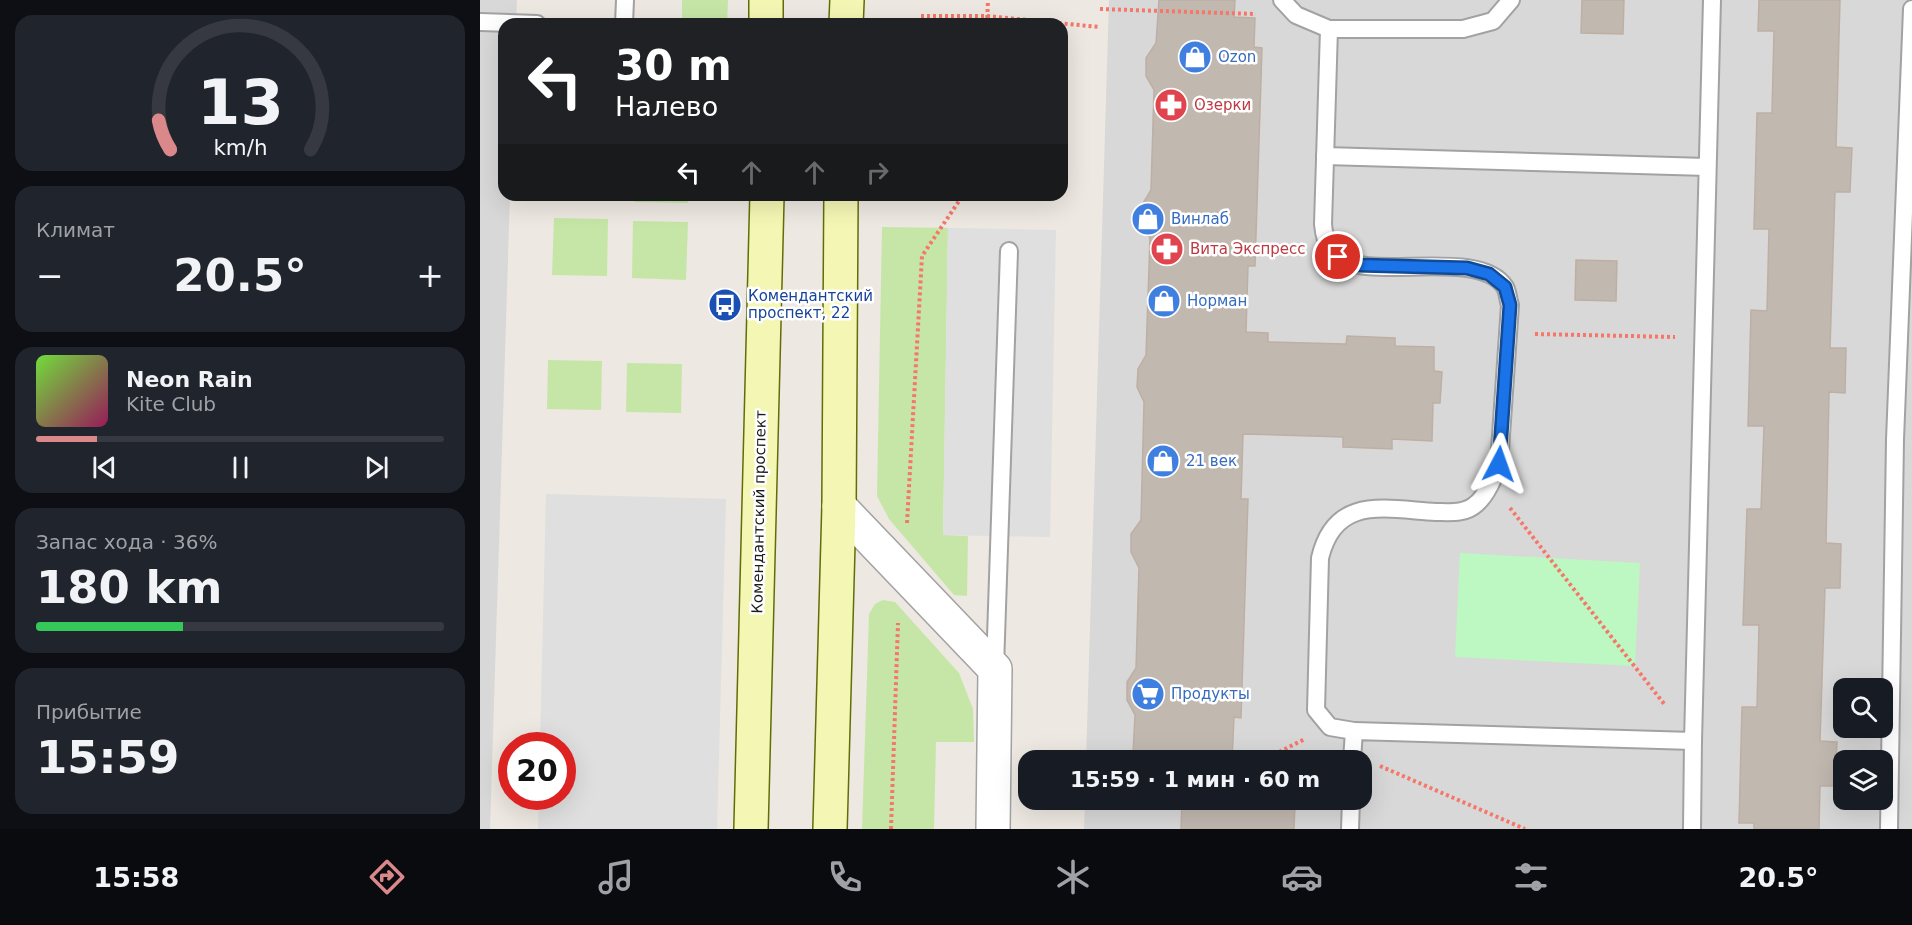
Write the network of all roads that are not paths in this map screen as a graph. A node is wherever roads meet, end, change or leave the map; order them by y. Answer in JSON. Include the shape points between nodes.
{"nodes":[{"id":1,"x":625,"y":0,"type":"edge"},
{"id":2,"x":766,"y":0,"type":"edge"},
{"id":3,"x":846,"y":0,"type":"edge"},
{"id":4,"x":1282,"y":0,"type":"edge"},
{"id":5,"x":1511,"y":0,"type":"edge"},
{"id":6,"x":1712,"y":0,"type":"edge"},
{"id":7,"x":1912,"y":9,"type":"edge"},
{"id":8,"x":624,"y":18,"type":"edge"},
{"id":9,"x":766,"y":18,"type":"edge"},
{"id":10,"x":846,"y":18,"type":"edge"},
{"id":11,"x":480,"y":22,"type":"edge"},
{"id":12,"x":498,"y":23,"type":"edge"},
{"id":13,"x":1329,"y":29,"type":"junction"},
{"id":14,"x":1325,"y":156,"type":"junction"},
{"id":15,"x":1707,"y":167,"type":"junction"},
{"id":16,"x":767,"y":201,"type":"edge"},
{"id":17,"x":841,"y":201,"type":"edge"},
{"id":18,"x":1008,"y":252,"type":"dead end"},
{"id":19,"x":839,"y":506,"type":"junction"},
{"id":20,"x":995,"y":669,"type":"junction"},
{"id":21,"x":1354,"y":731,"type":"junction"},
{"id":22,"x":1693,"y":741,"type":"junction"},
{"id":23,"x":1353,"y":750,"type":"edge"},
{"id":24,"x":1351,"y":810,"type":"edge"},
{"id":25,"x":751,"y":829,"type":"edge"},
{"id":26,"x":830,"y":829,"type":"edge"},
{"id":27,"x":993,"y":829,"type":"edge"},
{"id":28,"x":1350,"y":829,"type":"edge"},
{"id":29,"x":1692,"y":829,"type":"edge"},
{"id":30,"x":1889,"y":829,"type":"edge"}],
"edges":[{"from":1,"to":8,"type":"lane"},
{"from":2,"to":9,"type":"main road"},
{"from":3,"to":10,"type":"main road"},
{"from":4,"to":13,"type":"lane","via":[[1296,15]]},
{"from":5,"to":13,"type":"lane","via":[[1493,21],[1463,29]]},
{"from":6,"to":15,"type":"lane"},
{"from":7,"to":30,"type":"lane","via":[[1895,440]]},
{"from":11,"to":12,"type":"lane"},
{"from":13,"to":14,"type":"lane"},
{"from":14,"to":15,"type":"lane"},
{"from":14,"to":21,"type":"lane","via":[[1325,241],[1338,257],[1357,265],[1467,268],[1489,274],[1505,287],[1510,305],[1499,464],[1476,504],[1458,513],[1367,508],[1341,517],[1324,537],[1320,558],[1316,710],[1330,727]]},
{"from":15,"to":22,"type":"lane"},
{"from":16,"to":25,"type":"main road","name":"Комендантский проспект"},
{"from":17,"to":19,"type":"main road"},
{"from":18,"to":20,"type":"lane"},
{"from":19,"to":20,"type":"street"},
{"from":19,"to":26,"type":"main road"},
{"from":20,"to":27,"type":"street"},
{"from":21,"to":22,"type":"lane"},
{"from":21,"to":23,"type":"lane"},
{"from":22,"to":29,"type":"lane"},
{"from":24,"to":28,"type":"lane"}]}
